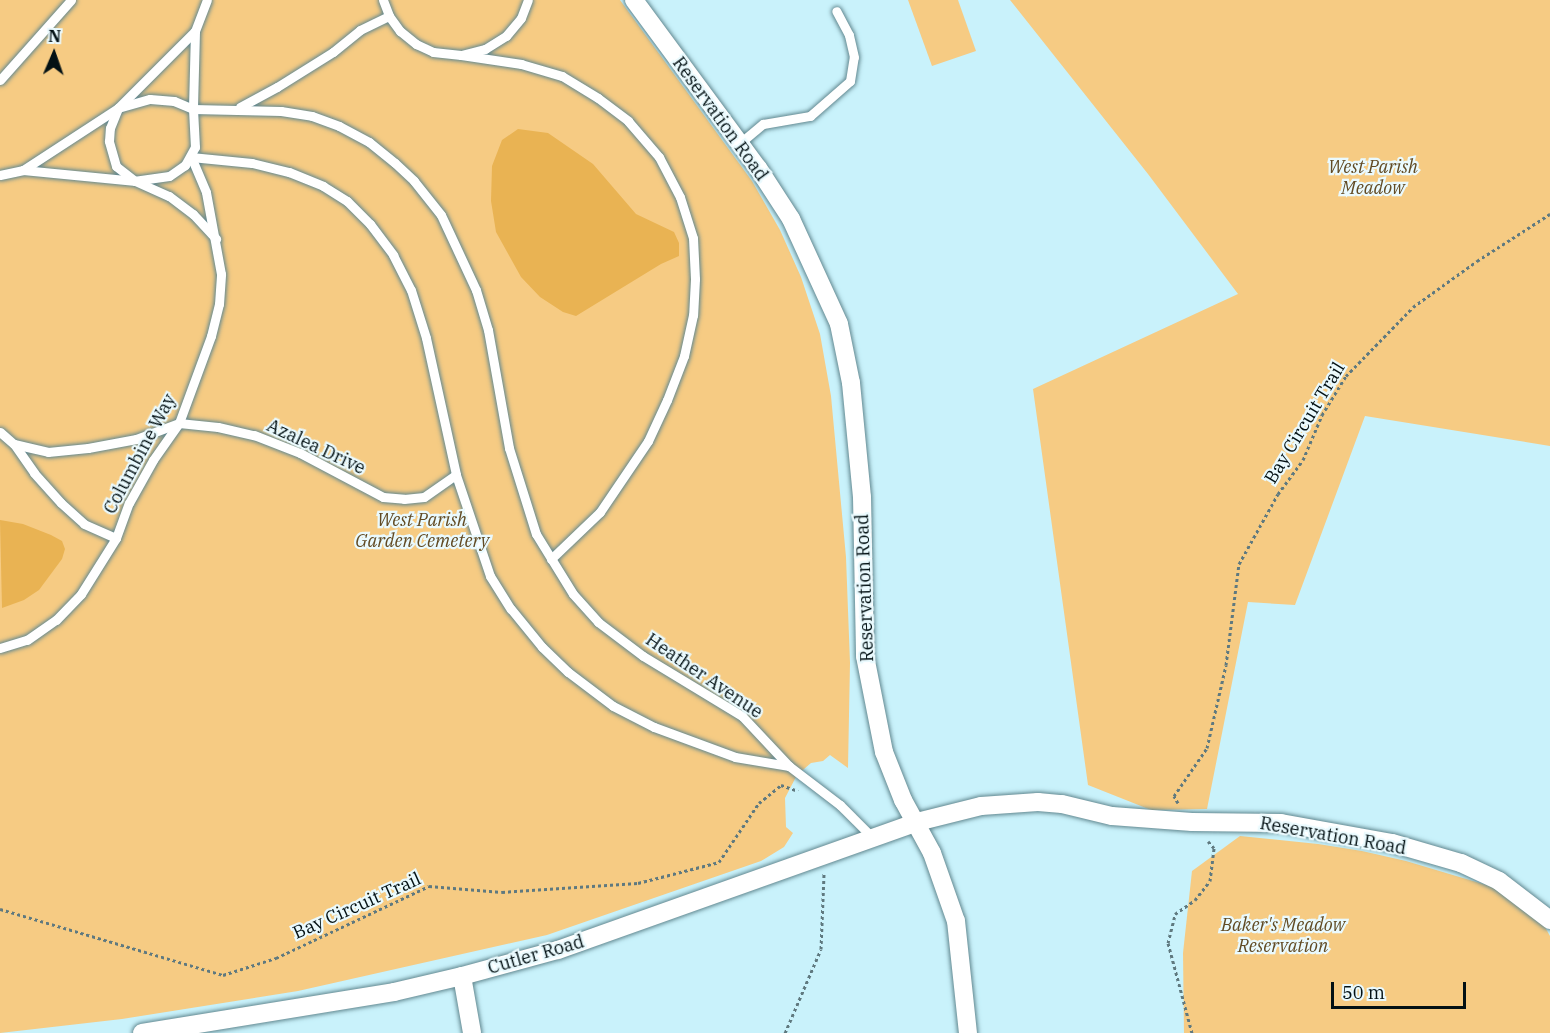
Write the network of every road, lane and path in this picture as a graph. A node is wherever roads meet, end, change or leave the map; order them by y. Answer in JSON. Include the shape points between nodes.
{"nodes":[{"id":1,"x":70,"y":0,"type":"edge"},
{"id":2,"x":207,"y":0,"type":"edge"},
{"id":3,"x":383,"y":0,"type":"edge"},
{"id":4,"x":528,"y":0,"type":"edge"},
{"id":5,"x":634,"y":0,"type":"edge"},
{"id":6,"x":836,"y":10,"type":"dead end"},
{"id":7,"x":389,"y":16,"type":"junction"},
{"id":8,"x":195,"y":31,"type":"junction"},
{"id":9,"x":461,"y":55,"type":"junction"},
{"id":10,"x":0,"y":80,"type":"edge"},
{"id":11,"x":118,"y":108,"type":"junction"},
{"id":12,"x":238,"y":108,"type":"junction"},
{"id":13,"x":193,"y":109,"type":"junction"},
{"id":14,"x":740,"y":143,"type":"junction"},
{"id":15,"x":191,"y":157,"type":"junction"},
{"id":16,"x":23,"y":170,"type":"junction"},
{"id":17,"x":0,"y":175,"type":"edge"},
{"id":18,"x":135,"y":181,"type":"junction"},
{"id":19,"x":1550,"y":214,"type":"edge"},
{"id":20,"x":217,"y":240,"type":"junction"},
{"id":21,"x":179,"y":423,"type":"junction"},
{"id":22,"x":0,"y":432,"type":"edge"},
{"id":23,"x":14,"y":444,"type":"junction"},
{"id":24,"x":456,"y":475,"type":"junction"},
{"id":25,"x":116,"y":538,"type":"junction"},
{"id":26,"x":550,"y":559,"type":"junction"},
{"id":27,"x":0,"y":648,"type":"edge"},
{"id":28,"x":789,"y":766,"type":"junction"},
{"id":29,"x":801,"y":792,"type":"dead end"},
{"id":30,"x":917,"y":822,"type":"junction"},
{"id":31,"x":1192,"y":822,"type":"junction"},
{"id":32,"x":874,"y":839,"type":"junction"},
{"id":33,"x":825,"y":856,"type":"junction"},
{"id":34,"x":0,"y":909,"type":"edge"},
{"id":35,"x":1550,"y":920,"type":"edge"},
{"id":36,"x":462,"y":976,"type":"junction"},
{"id":37,"x":141,"y":1033,"type":"edge"},
{"id":38,"x":472,"y":1033,"type":"edge"},
{"id":39,"x":785,"y":1033,"type":"edge"},
{"id":40,"x":968,"y":1033,"type":"edge"},
{"id":41,"x":1192,"y":1033,"type":"edge"}],
"edges":[{"from":1,"to":10,"type":"lane"},
{"from":2,"to":8,"type":"lane"},
{"from":3,"to":7,"type":"lane"},
{"from":4,"to":9,"type":"lane","via":[[521,18],[506,36],[485,49]]},
{"from":5,"to":14,"type":"street","name":"Reservation Road"},
{"from":6,"to":14,"type":"lane","via":[[849,35],[854,57],[850,81],[810,116],[763,124]]},
{"from":7,"to":9,"type":"lane","via":[[416,44],[433,52]]},
{"from":7,"to":12,"type":"lane","via":[[360,30],[305,70]]},
{"from":8,"to":11,"type":"lane"},
{"from":8,"to":13,"type":"lane"},
{"from":9,"to":26,"type":"lane","via":[[521,64],[562,76],[628,121],[659,157],[680,197],[693,238],[693,315],[684,356],[667,400],[648,441],[600,512]]},
{"from":11,"to":13,"type":"lane","via":[[150,99],[174,101]]},
{"from":11,"to":16,"type":"lane"},
{"from":11,"to":18,"type":"lane","via":[[110,128],[112,153],[116,166]]},
{"from":12,"to":13,"type":"lane","name":"Heather Avenue"},
{"from":12,"to":26,"type":"lane","name":"Heather Avenue","via":[[312,116],[339,126],[369,142],[395,163],[441,215],[476,290],[488,330],[509,448],[536,534]]},
{"from":13,"to":15,"type":"lane","via":[[196,132]]},
{"from":14,"to":30,"type":"street","name":"Reservation Road","via":[[791,219],[839,324],[851,382],[862,497],[865,656],[884,752],[903,800]]},
{"from":15,"to":18,"type":"lane","via":[[169,176]]},
{"from":15,"to":20,"type":"lane","name":"Columbine Way","via":[[206,192]]},
{"from":15,"to":24,"type":"lane","via":[[252,163],[289,172],[347,201],[370,224],[393,255],[411,290],[426,338]]},
{"from":16,"to":17,"type":"lane"},
{"from":16,"to":18,"type":"lane"},
{"from":18,"to":20,"type":"lane","via":[[169,196]]},
{"from":19,"to":31,"type":"path","name":"Bay Circuit Trail","via":[[1413,307],[1346,376],[1322,415],[1303,460],[1278,494],[1239,564],[1226,665],[1207,748],[1173,795]]},
{"from":20,"to":21,"type":"lane","name":"Columbine Way","via":[[219,304]]},
{"from":21,"to":23,"type":"lane","name":"Azalea Drive","via":[[136,439],[88,448],[48,452]]},
{"from":21,"to":24,"type":"lane","name":"Azalea Drive","via":[[254,435],[300,453],[384,497],[424,497]]},
{"from":21,"to":25,"type":"lane","name":"Columbine Way","via":[[129,503]]},
{"from":22,"to":23,"type":"lane"},
{"from":23,"to":25,"type":"lane","via":[[60,502],[84,524]]},
{"from":24,"to":28,"type":"lane","via":[[490,576],[511,609],[568,672],[613,706],[654,727],[735,758]]},
{"from":25,"to":27,"type":"lane","name":"Columbine Way","via":[[81,594],[56,620],[27,640]]},
{"from":26,"to":28,"type":"lane","name":"Heather Avenue","via":[[598,622],[643,656],[742,716]]},
{"from":28,"to":32,"type":"lane","name":"Heather Avenue","via":[[840,805]]},
{"from":29,"to":34,"type":"path","name":"Bay Circuit Trail","via":[[781,785],[759,803],[719,862],[638,883],[502,892],[429,886],[276,958],[223,975]]},
{"from":30,"to":31,"type":"street","name":"Reservation Road","via":[[981,806],[1038,802],[1112,816]]},
{"from":30,"to":32,"type":"street","name":"Cutler Road"},
{"from":30,"to":40,"type":"street","via":[[956,921]]},
{"from":31,"to":35,"type":"street","name":"Reservation Road","via":[[1281,823],[1392,843],[1461,863],[1500,881]]},
{"from":31,"to":41,"type":"path","via":[[1214,848],[1210,881],[1195,900],[1175,914],[1168,944]]},
{"from":32,"to":33,"type":"street","name":"Cutler Road"},
{"from":33,"to":36,"type":"street","name":"Cutler Road","via":[[558,950]]},
{"from":33,"to":39,"type":"path","via":[[821,949]]},
{"from":36,"to":37,"type":"street","name":"Cutler Road","via":[[394,992]]},
{"from":36,"to":38,"type":"street"}]}
